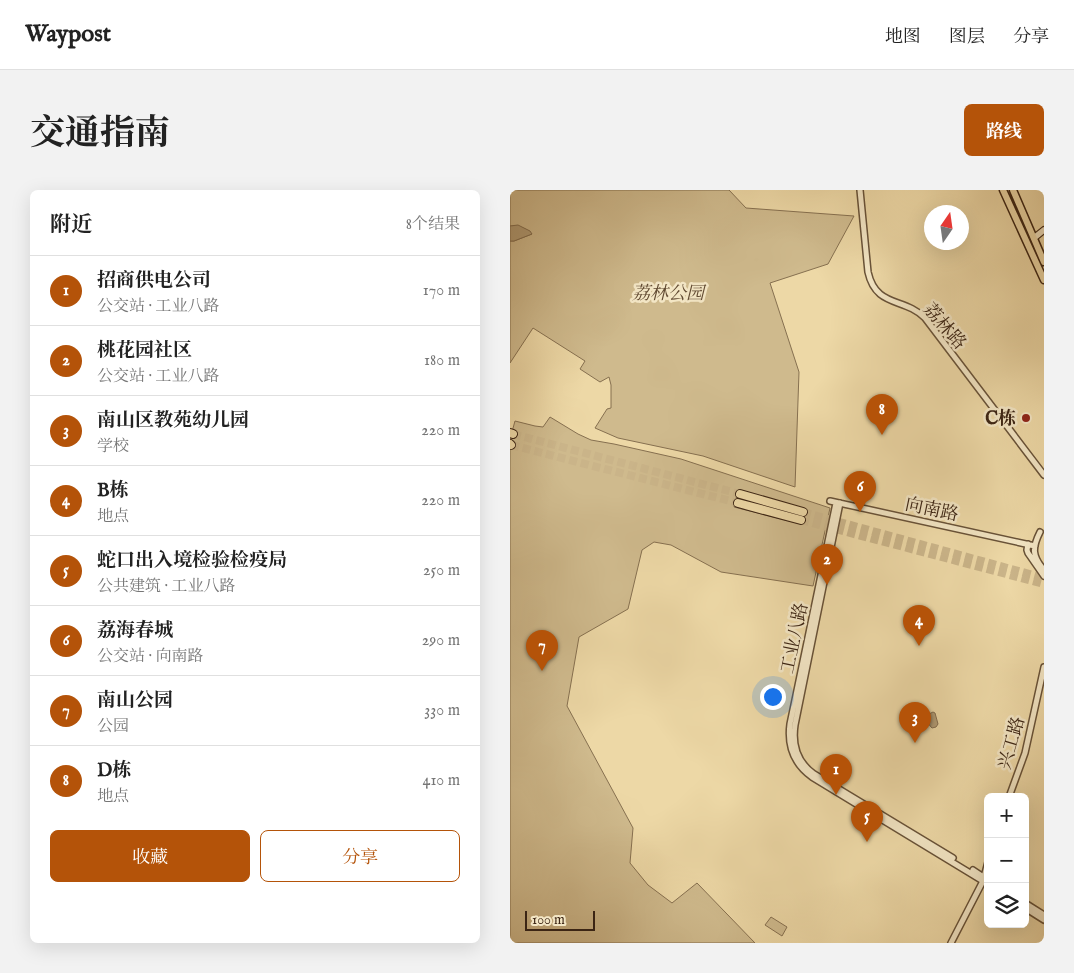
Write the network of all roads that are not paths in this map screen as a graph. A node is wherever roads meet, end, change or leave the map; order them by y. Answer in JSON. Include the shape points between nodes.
{"nodes":[{"id":1,"x":860,"y":190,"type":"edge"},
{"id":2,"x":1004,"y":190,"type":"edge"},
{"id":3,"x":1012,"y":190,"type":"edge"},
{"id":4,"x":1044,"y":230,"type":"edge"},
{"id":5,"x":1034,"y":238,"type":"junction"},
{"id":6,"x":1044,"y":262,"type":"edge"},
{"id":7,"x":1044,"y":280,"type":"edge"},
{"id":8,"x":1044,"y":475,"type":"edge"},
{"id":9,"x":739,"y":499,"type":"tunnel mouth"},
{"id":10,"x":836,"y":502,"type":"joint"},
{"id":11,"x":802,"y":516,"type":"tunnel mouth"},
{"id":12,"x":1042,"y":530,"type":"edge"},
{"id":13,"x":1028,"y":544,"type":"junction"},
{"id":14,"x":1035,"y":546,"type":"junction"},
{"id":15,"x":1044,"y":570,"type":"edge"},
{"id":16,"x":1044,"y":576,"type":"edge"},
{"id":17,"x":1044,"y":667,"type":"edge"},
{"id":18,"x":1010,"y":793,"type":"edge"},
{"id":19,"x":984,"y":879,"type":"edge"},
{"id":20,"x":984,"y":882,"type":"edge"},
{"id":21,"x":1029,"y":906,"type":"edge"},
{"id":22,"x":1029,"y":911,"type":"edge"},
{"id":23,"x":1044,"y":915,"type":"edge"},
{"id":24,"x":1044,"y":920,"type":"edge"},
{"id":25,"x":951,"y":943,"type":"edge"}],
"edges":[{"from":1,"to":8,"type":"street","name":"荔林路","via":[[868,272],[875,290],[916,310],[925,318]]},
{"from":2,"to":7,"type":"main road"},
{"from":3,"to":5,"type":"main road"},
{"from":4,"to":5,"type":"main road"},
{"from":5,"to":6,"type":"main road"},
{"from":9,"to":11,"type":"highway"},
{"from":10,"to":13,"type":"street","name":"向南路"},
{"from":10,"to":19,"type":"street","name":"工业八路","via":[[794,725],[796,752],[802,764],[814,774]]},
{"from":12,"to":13,"type":"street"},
{"from":12,"to":14,"type":"street"},
{"from":13,"to":14,"type":"street","name":"向南路"},
{"from":13,"to":16,"type":"street","via":[[1028,553]]},
{"from":14,"to":15,"type":"street","via":[[1036,557]]},
{"from":17,"to":18,"type":"street","name":"兴工路","via":[[1025,753]]},
{"from":20,"to":25,"type":"street"},
{"from":21,"to":23,"type":"street"},
{"from":22,"to":24,"type":"street"}]}
